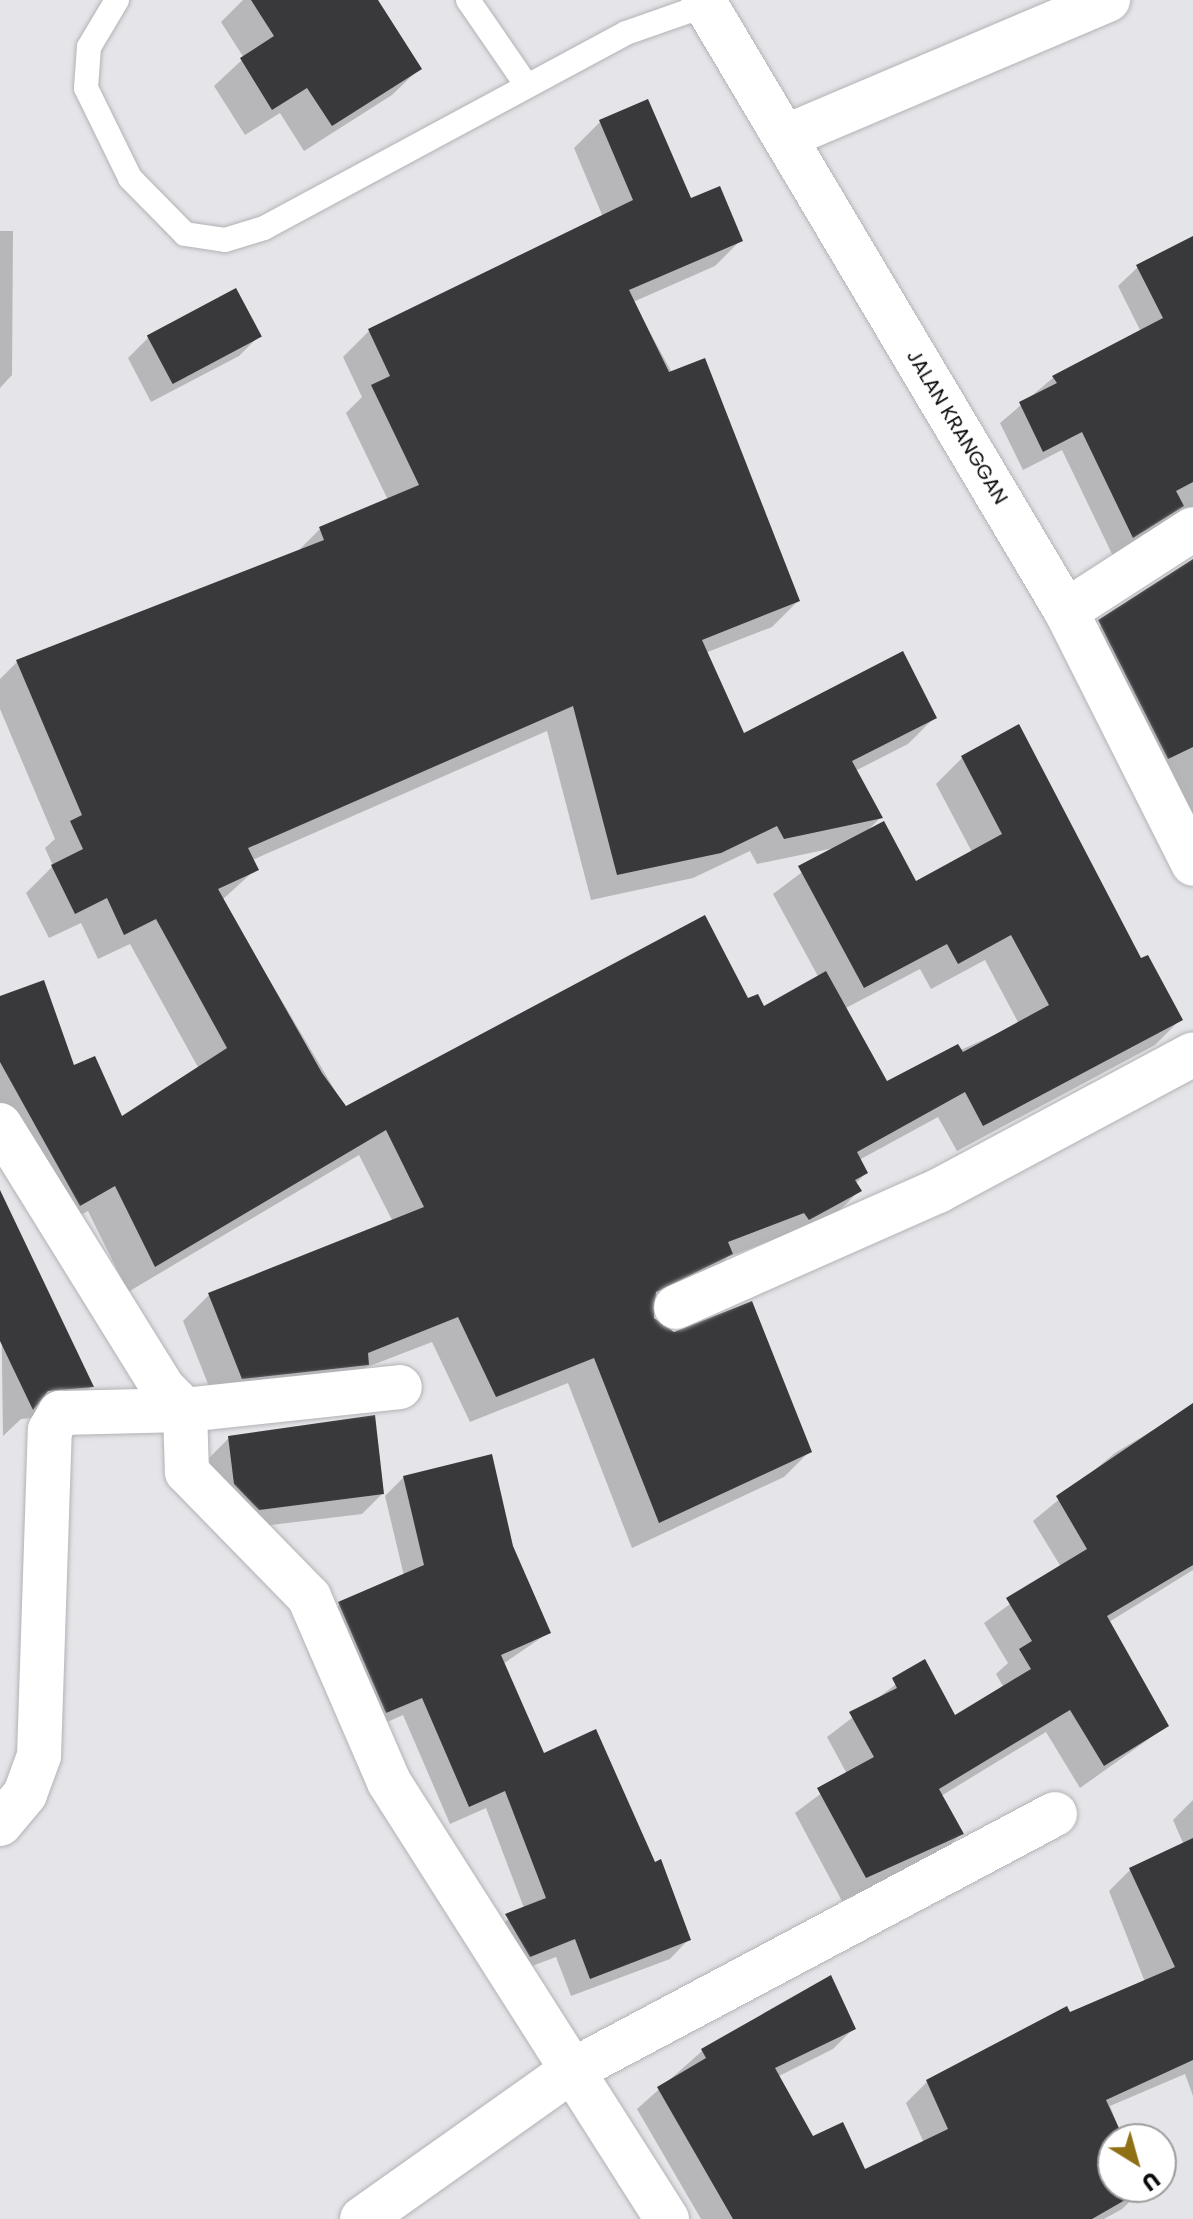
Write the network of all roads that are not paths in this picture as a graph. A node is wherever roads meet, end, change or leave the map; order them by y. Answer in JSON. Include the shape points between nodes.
{"nodes":[{"id":1,"x":117,"y":0,"type":"edge"},
{"id":2,"x":468,"y":0,"type":"edge"},
{"id":3,"x":1108,"y":0,"type":"edge"},
{"id":4,"x":705,"y":2,"type":"edge"},
{"id":5,"x":525,"y":83,"type":"junction"},
{"id":6,"x":785,"y":137,"type":"junction"},
{"id":7,"x":1193,"y":529,"type":"edge"},
{"id":8,"x":1066,"y":611,"type":"junction"},
{"id":9,"x":1193,"y":864,"type":"edge"},
{"id":10,"x":1193,"y":1054,"type":"edge"},
{"id":11,"x":0,"y":1125,"type":"edge"},
{"id":12,"x":676,"y":1307,"type":"dead end"},
{"id":13,"x":400,"y":1387,"type":"dead end"},
{"id":14,"x":185,"y":1410,"type":"junction"},
{"id":15,"x":1055,"y":1814,"type":"dead end"},
{"id":16,"x":0,"y":1824,"type":"edge"},
{"id":17,"x":571,"y":2071,"type":"junction"},
{"id":18,"x":362,"y":2219,"type":"edge"},
{"id":19,"x":667,"y":2219,"type":"edge"}],
"edges":[{"from":1,"to":5,"type":"lane","via":[[89,47],[86,88],[130,178],[185,234],[225,240],[264,228]]},
{"from":2,"to":5,"type":"lane"},
{"from":3,"to":6,"type":"street"},
{"from":4,"to":5,"type":"lane","via":[[626,33]]},
{"from":4,"to":6,"type":"street","name":"JALAN KRANGGAN"},
{"from":6,"to":8,"type":"street","name":"JALAN KRANGGAN"},
{"from":7,"to":8,"type":"street"},
{"from":8,"to":9,"type":"street","name":"JALAN KRANGGAN"},
{"from":10,"to":12,"type":"street","via":[[938,1191]]},
{"from":11,"to":14,"type":"street","via":[[164,1389]]},
{"from":13,"to":14,"type":"street"},
{"from":14,"to":16,"type":"street","via":[[77,1410],[60,1413],[50,1430],[39,1756],[25,1794]]},
{"from":14,"to":17,"type":"street","via":[[187,1472],[309,1597],[389,1782]]},
{"from":15,"to":17,"type":"street"},
{"from":17,"to":18,"type":"street"},
{"from":17,"to":19,"type":"street"}]}
